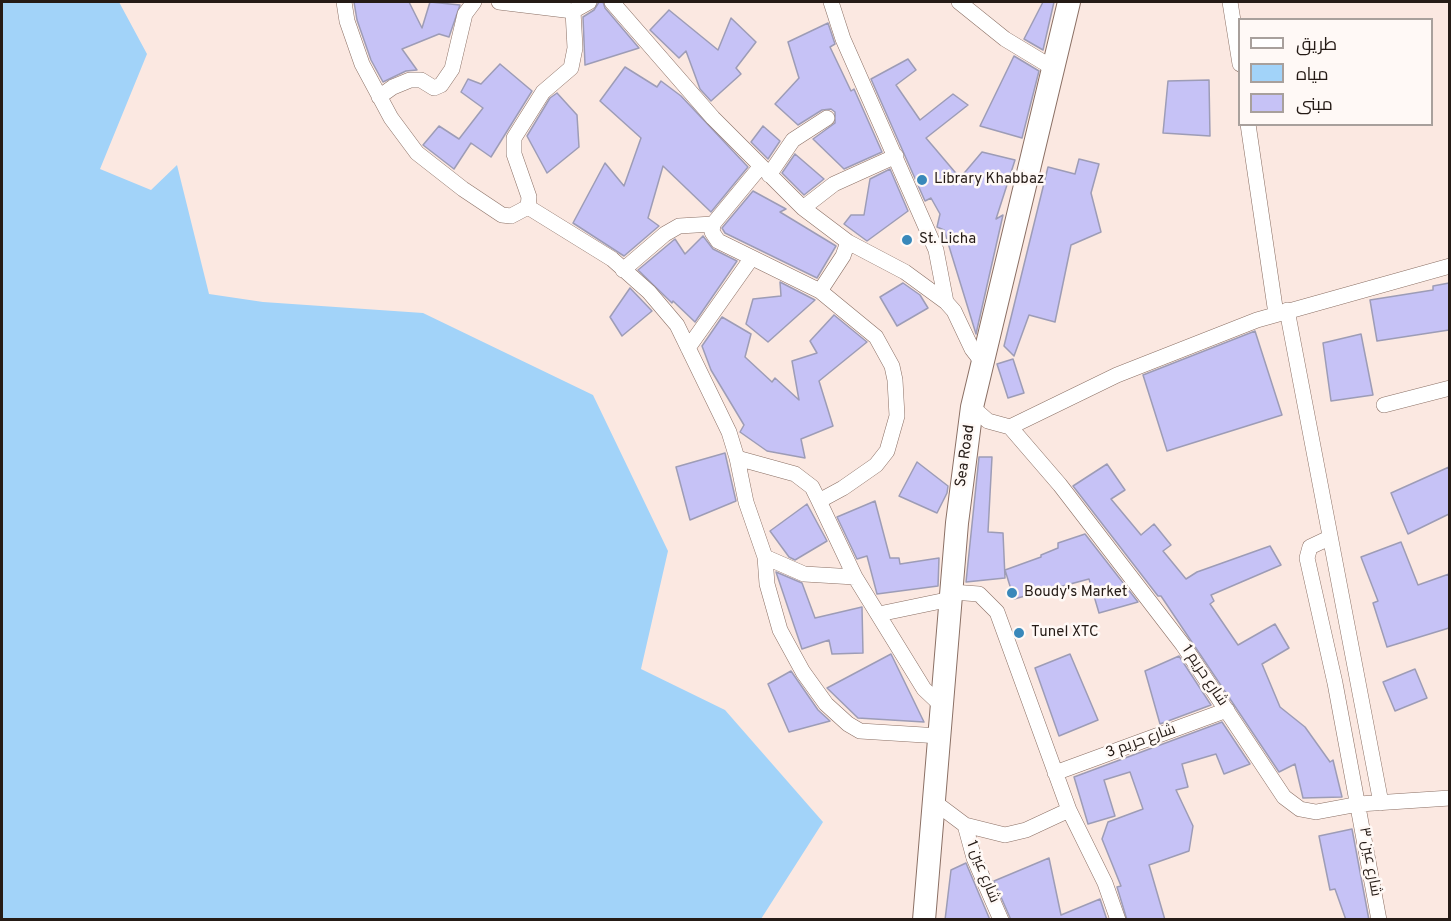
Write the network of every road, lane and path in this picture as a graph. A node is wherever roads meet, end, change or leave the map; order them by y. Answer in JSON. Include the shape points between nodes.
{"nodes":[{"id":1,"x":344,"y":2,"type":"edge"},
{"id":2,"x":474,"y":2,"type":"edge"},
{"id":3,"x":499,"y":2,"type":"edge"},
{"id":4,"x":590,"y":2,"type":"edge"},
{"id":5,"x":612,"y":2,"type":"edge"},
{"id":6,"x":831,"y":2,"type":"edge"},
{"id":7,"x":959,"y":2,"type":"edge"},
{"id":8,"x":1070,"y":2,"type":"edge"},
{"id":9,"x":1230,"y":2,"type":"edge"},
{"id":10,"x":573,"y":11,"type":"junction"},
{"id":11,"x":1238,"y":57,"type":"edge"},
{"id":12,"x":1053,"y":68,"type":"junction"},
{"id":13,"x":379,"y":97,"type":"junction"},
{"id":14,"x":827,"y":118,"type":"dead end"},
{"id":15,"x":1248,"y":126,"type":"edge"},
{"id":16,"x":896,"y":156,"type":"junction"},
{"id":17,"x":765,"y":171,"type":"junction"},
{"id":18,"x":528,"y":207,"type":"junction"},
{"id":19,"x":803,"y":208,"type":"junction"},
{"id":20,"x":713,"y":224,"type":"junction"},
{"id":21,"x":848,"y":242,"type":"junction"},
{"id":22,"x":751,"y":259,"type":"junction"},
{"id":23,"x":1449,"y":266,"type":"edge"},
{"id":24,"x":623,"y":270,"type":"junction"},
{"id":25,"x":820,"y":291,"type":"junction"},
{"id":26,"x":946,"y":302,"type":"junction"},
{"id":27,"x":1282,"y":312,"type":"junction"},
{"id":28,"x":688,"y":348,"type":"junction"},
{"id":29,"x":982,"y":362,"type":"junction"},
{"id":30,"x":1449,"y":388,"type":"edge"},
{"id":31,"x":1384,"y":405,"type":"dead end"},
{"id":32,"x":972,"y":407,"type":"junction"},
{"id":33,"x":1010,"y":427,"type":"junction"},
{"id":34,"x":737,"y":458,"type":"junction"},
{"id":35,"x":819,"y":501,"type":"junction"},
{"id":36,"x":1329,"y":538,"type":"junction"},
{"id":37,"x":765,"y":557,"type":"junction"},
{"id":38,"x":855,"y":577,"type":"junction"},
{"id":39,"x":952,"y":595,"type":"junction"},
{"id":40,"x":879,"y":614,"type":"junction"},
{"id":41,"x":941,"y":705,"type":"junction"},
{"id":42,"x":1227,"y":710,"type":"junction"},
{"id":43,"x":940,"y":736,"type":"junction"},
{"id":44,"x":1055,"y":773,"type":"junction"},
{"id":45,"x":1449,"y":798,"type":"edge"},
{"id":46,"x":933,"y":801,"type":"junction"},
{"id":47,"x":1381,"y":803,"type":"junction"},
{"id":48,"x":1359,"y":804,"type":"junction"},
{"id":49,"x":1068,"y":810,"type":"junction"},
{"id":50,"x":965,"y":825,"type":"junction"},
{"id":51,"x":924,"y":920,"type":"edge"},
{"id":52,"x":1001,"y":920,"type":"edge"},
{"id":53,"x":1118,"y":920,"type":"edge"},
{"id":54,"x":1379,"y":920,"type":"edge"}],
"edges":[{"from":1,"to":13,"type":"street","via":[[353,43]]},
{"from":2,"to":13,"type":"street","via":[[465,14],[452,69],[441,85],[434,88],[421,80],[410,80]]},
{"from":3,"to":10,"type":"street"},
{"from":4,"to":10,"type":"street"},
{"from":5,"to":17,"type":"street"},
{"from":6,"to":16,"type":"street","via":[[843,39]]},
{"from":7,"to":12,"type":"street","via":[[1005,39]]},
{"from":8,"to":12,"type":"main road","name":"Sea Road"},
{"from":9,"to":11,"type":"street"},
{"from":10,"to":18,"type":"street","via":[[575,48],[571,68],[543,92],[514,138],[514,154],[529,197]]},
{"from":12,"to":29,"type":"main road","name":"Sea Road"},
{"from":13,"to":18,"type":"street","via":[[417,153],[463,189],[505,216]]},
{"from":14,"to":17,"type":"street","via":[[793,140]]},
{"from":15,"to":27,"type":"street"},
{"from":16,"to":19,"type":"street","via":[[834,184]]},
{"from":16,"to":26,"type":"street","via":[[936,250]]},
{"from":17,"to":19,"type":"street"},
{"from":17,"to":20,"type":"street"},
{"from":18,"to":24,"type":"street","via":[[612,259]]},
{"from":19,"to":21,"type":"street"},
{"from":20,"to":22,"type":"street","via":[[712,232],[718,241]]},
{"from":20,"to":24,"type":"street","via":[[679,226]]},
{"from":21,"to":25,"type":"street"},
{"from":21,"to":26,"type":"street","via":[[905,272]]},
{"from":22,"to":25,"type":"street"},
{"from":22,"to":28,"type":"street"},
{"from":23,"to":27,"type":"street"},
{"from":24,"to":28,"type":"street","via":[[671,316]]},
{"from":25,"to":35,"type":"street","via":[[860,322],[885,349],[895,380],[897,416],[892,438],[876,465]]},
{"from":26,"to":29,"type":"street"},
{"from":27,"to":33,"type":"street","via":[[1116,375]]},
{"from":27,"to":36,"type":"street"},
{"from":28,"to":34,"type":"street","via":[[724,420]]},
{"from":29,"to":32,"type":"main road","name":"Sea Road"},
{"from":30,"to":31,"type":"street"},
{"from":32,"to":33,"type":"street","via":[[988,421]]},
{"from":32,"to":39,"type":"main road","name":"Sea Road"},
{"from":33,"to":42,"type":"street","name":"شارع حريم 1","via":[[1177,636]]},
{"from":34,"to":35,"type":"street","via":[[795,474],[812,487]]},
{"from":34,"to":37,"type":"street","via":[[739,478]]},
{"from":35,"to":38,"type":"street"},
{"from":36,"to":47,"type":"street"},
{"from":36,"to":48,"type":"street","name":"شارع عين ٣","via":[[1310,547],[1307,558]]},
{"from":37,"to":38,"type":"street","via":[[804,574]]},
{"from":37,"to":43,"type":"street","via":[[767,584],[780,630],[826,704],[860,731]]},
{"from":38,"to":40,"type":"street"},
{"from":39,"to":40,"type":"street"},
{"from":39,"to":41,"type":"main road","name":"Sea Road"},
{"from":39,"to":44,"type":"street","via":[[979,594],[997,612]]},
{"from":40,"to":41,"type":"street","via":[[924,689]]},
{"from":41,"to":43,"type":"main road","name":"Sea Road"},
{"from":42,"to":44,"type":"street","name":"شارع حريم 3"},
{"from":42,"to":48,"type":"street","name":"شارع حريم 1","via":[[1293,805],[1316,812]]},
{"from":43,"to":46,"type":"main road","name":"Sea Road"},
{"from":44,"to":49,"type":"street"},
{"from":45,"to":47,"type":"street","name":"شارع حريم 1"},
{"from":46,"to":50,"type":"street"},
{"from":46,"to":51,"type":"main road","name":"Sea Road"},
{"from":47,"to":48,"type":"street","name":"شارع حريم 1"},
{"from":48,"to":54,"type":"street","name":"شارع عين ٣"},
{"from":49,"to":50,"type":"street","via":[[1013,835],[996,835]]},
{"from":49,"to":53,"type":"street","via":[[1105,883]]},
{"from":50,"to":52,"type":"street","name":"شارع عين 1","via":[[974,858]]}]}
